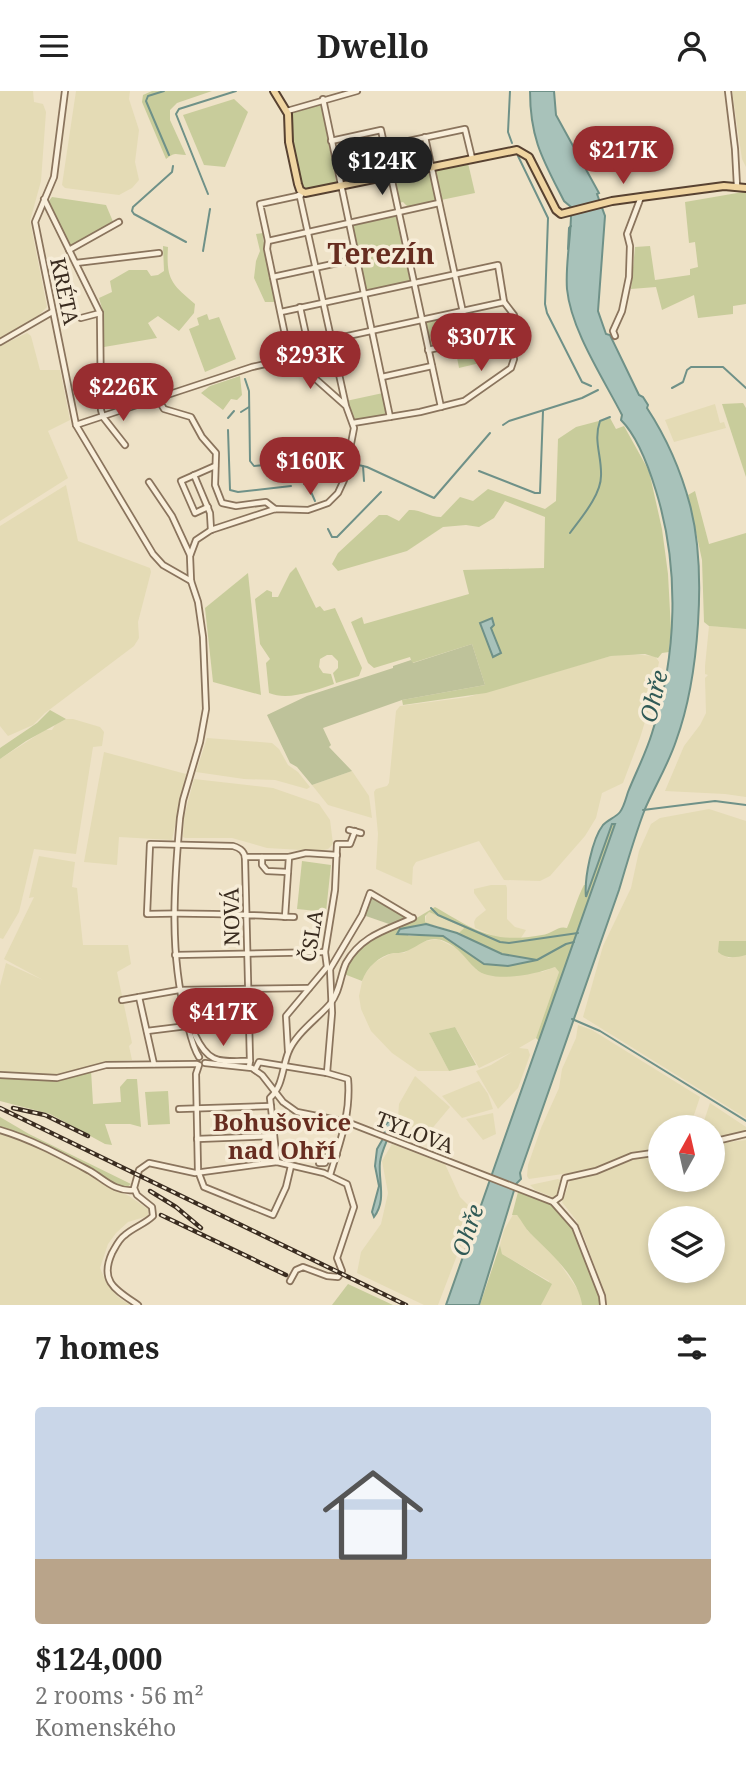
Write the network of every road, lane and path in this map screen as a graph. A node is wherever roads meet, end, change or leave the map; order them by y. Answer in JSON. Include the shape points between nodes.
{"nodes":[{"id":1,"x":65,"y":91,"type":"edge"},
{"id":2,"x":274,"y":91,"type":"edge"},
{"id":3,"x":356,"y":91,"type":"edge"},
{"id":4,"x":728,"y":91,"type":"edge"},
{"id":5,"x":323,"y":99,"type":"junction"},
{"id":6,"x":286,"y":111,"type":"junction"},
{"id":7,"x":425,"y":137,"type":"junction"},
{"id":8,"x":331,"y":141,"type":"junction"},
{"id":9,"x":385,"y":146,"type":"junction"},
{"id":10,"x":472,"y":158,"type":"junction"},
{"id":11,"x":431,"y":167,"type":"junction"},
{"id":12,"x":391,"y":176,"type":"junction"},
{"id":13,"x":737,"y":186,"type":"junction"},
{"id":14,"x":341,"y":187,"type":"junction"},
{"id":15,"x":746,"y":188,"type":"edge"},
{"id":16,"x":302,"y":193,"type":"junction"},
{"id":17,"x":641,"y":197,"type":"junction"},
{"id":18,"x":44,"y":198,"type":"junction"},
{"id":19,"x":439,"y":203,"type":"junction"},
{"id":20,"x":398,"y":213,"type":"junction"},
{"id":21,"x":119,"y":222,"type":"dead end"},
{"id":22,"x":349,"y":223,"type":"junction"},
{"id":23,"x":308,"y":233,"type":"junction"},
{"id":24,"x":268,"y":241,"type":"junction"},
{"id":25,"x":69,"y":250,"type":"junction"},
{"id":26,"x":159,"y":253,"type":"dead end"},
{"id":27,"x":356,"y":259,"type":"junction"},
{"id":28,"x":76,"y":263,"type":"junction"},
{"id":29,"x":315,"y":268,"type":"junction"},
{"id":30,"x":455,"y":275,"type":"junction"},
{"id":31,"x":273,"y":277,"type":"junction"},
{"id":32,"x":414,"y":284,"type":"junction"},
{"id":33,"x":364,"y":294,"type":"junction"},
{"id":34,"x":504,"y":302,"type":"junction"},
{"id":35,"x":323,"y":303,"type":"junction"},
{"id":36,"x":300,"y":307,"type":"junction"},
{"id":37,"x":463,"y":310,"type":"junction"},
{"id":38,"x":52,"y":312,"type":"junction"},
{"id":39,"x":281,"y":312,"type":"junction"},
{"id":40,"x":100,"y":313,"type":"junction"},
{"id":41,"x":81,"y":318,"type":"dead end"},
{"id":42,"x":421,"y":320,"type":"junction"},
{"id":43,"x":372,"y":331,"type":"junction"},
{"id":44,"x":508,"y":332,"type":"junction"},
{"id":45,"x":615,"y":336,"type":"dead end"},
{"id":46,"x":331,"y":339,"type":"junction"},
{"id":47,"x":469,"y":340,"type":"junction"},
{"id":48,"x":0,"y":342,"type":"edge"},
{"id":49,"x":308,"y":344,"type":"junction"},
{"id":50,"x":288,"y":349,"type":"junction"},
{"id":51,"x":428,"y":350,"type":"junction"},
{"id":52,"x":292,"y":358,"type":"junction"},
{"id":53,"x":432,"y":366,"type":"junction"},
{"id":54,"x":382,"y":377,"type":"junction"},
{"id":55,"x":158,"y":399,"type":"junction"},
{"id":56,"x":346,"y":406,"type":"junction"},
{"id":57,"x":441,"y":407,"type":"junction"},
{"id":58,"x":103,"y":417,"type":"junction"},
{"id":59,"x":390,"y":417,"type":"junction"},
{"id":60,"x":353,"y":423,"type":"junction"},
{"id":61,"x":76,"y":425,"type":"junction"},
{"id":62,"x":125,"y":445,"type":"dead end"},
{"id":63,"x":215,"y":466,"type":"junction"},
{"id":64,"x":194,"y":475,"type":"junction"},
{"id":65,"x":149,"y":482,"type":"dead end"},
{"id":66,"x":208,"y":507,"type":"junction"},
{"id":67,"x":275,"y":509,"type":"junction"},
{"id":68,"x":211,"y":530,"type":"junction"},
{"id":69,"x":190,"y":556,"type":"junction"},
{"id":70,"x":191,"y":581,"type":"junction"},
{"id":71,"x":355,"y":831,"type":"dead end"},
{"id":72,"x":178,"y":844,"type":"junction"},
{"id":73,"x":337,"y":855,"type":"junction"},
{"id":74,"x":245,"y":857,"type":"junction"},
{"id":75,"x":262,"y":857,"type":"junction"},
{"id":76,"x":289,"y":857,"type":"junction"},
{"id":77,"x":288,"y":872,"type":"junction"},
{"id":78,"x":176,"y":913,"type":"junction"},
{"id":79,"x":246,"y":915,"type":"junction"},
{"id":80,"x":285,"y":917,"type":"junction"},
{"id":81,"x":294,"y":917,"type":"dead end"},
{"id":82,"x":325,"y":952,"type":"junction"},
{"id":83,"x":248,"y":954,"type":"junction"},
{"id":84,"x":175,"y":955,"type":"junction"},
{"id":85,"x":328,"y":968,"type":"junction"},
{"id":86,"x":310,"y":988,"type":"junction"},
{"id":87,"x":248,"y":989,"type":"junction"},
{"id":88,"x":179,"y":990,"type":"junction"},
{"id":89,"x":139,"y":997,"type":"junction"},
{"id":90,"x":122,"y":1000,"type":"dead end"},
{"id":91,"x":332,"y":1001,"type":"junction"},
{"id":92,"x":188,"y":1026,"type":"junction"},
{"id":93,"x":146,"y":1031,"type":"junction"},
{"id":94,"x":195,"y":1035,"type":"dead end"},
{"id":95,"x":288,"y":1052,"type":"junction"},
{"id":96,"x":199,"y":1057,"type":"junction"},
{"id":97,"x":205,"y":1063,"type":"junction"},
{"id":98,"x":249,"y":1064,"type":"junction"},
{"id":99,"x":154,"y":1065,"type":"junction"},
{"id":100,"x":198,"y":1065,"type":"junction"},
{"id":101,"x":286,"y":1065,"type":"junction"},
{"id":102,"x":255,"y":1070,"type":"junction"},
{"id":103,"x":327,"y":1073,"type":"junction"},
{"id":104,"x":0,"y":1075,"type":"edge"},
{"id":105,"x":275,"y":1093,"type":"junction"},
{"id":106,"x":271,"y":1106,"type":"junction"},
{"id":107,"x":197,"y":1108,"type":"junction"},
{"id":108,"x":179,"y":1109,"type":"dead end"},
{"id":109,"x":347,"y":1122,"type":"junction"},
{"id":110,"x":0,"y":1130,"type":"edge"},
{"id":111,"x":746,"y":1134,"type":"edge"},
{"id":112,"x":274,"y":1136,"type":"junction"},
{"id":113,"x":198,"y":1139,"type":"junction"},
{"id":114,"x":725,"y":1139,"type":"edge"},
{"id":115,"x":329,"y":1152,"type":"dead end"},
{"id":116,"x":337,"y":1154,"type":"junction"},
{"id":117,"x":648,"y":1154,"type":"edge"},
{"id":118,"x":277,"y":1159,"type":"junction"},
{"id":119,"x":291,"y":1166,"type":"junction"},
{"id":120,"x":198,"y":1171,"type":"junction"},
{"id":121,"x":330,"y":1175,"type":"junction"},
{"id":122,"x":134,"y":1190,"type":"junction"},
{"id":123,"x":560,"y":1198,"type":"junction"},
{"id":124,"x":553,"y":1202,"type":"junction"},
{"id":125,"x":560,"y":1207,"type":"junction"},
{"id":126,"x":289,"y":1281,"type":"dead end"},
{"id":127,"x":138,"y":1305,"type":"edge"},
{"id":128,"x":603,"y":1305,"type":"edge"}],
"edges":[{"from":1,"to":18,"type":"street","via":[[54,177]]},
{"from":2,"to":6,"type":"main road"},
{"from":3,"to":5,"type":"street"},
{"from":4,"to":13,"type":"street"},
{"from":5,"to":6,"type":"street"},
{"from":5,"to":8,"type":"street"},
{"from":6,"to":16,"type":"main road","via":[[289,147]]},
{"from":7,"to":9,"type":"street"},
{"from":7,"to":10,"type":"street","via":[[465,129]]},
{"from":7,"to":11,"type":"street"},
{"from":8,"to":9,"type":"street","via":[[381,130]]},
{"from":8,"to":14,"type":"street"},
{"from":9,"to":12,"type":"street"},
{"from":10,"to":11,"type":"main road"},
{"from":10,"to":17,"type":"main road","via":[[524,152],[559,213]]},
{"from":11,"to":12,"type":"main road"},
{"from":11,"to":19,"type":"street"},
{"from":12,"to":14,"type":"main road"},
{"from":12,"to":20,"type":"street"},
{"from":13,"to":15,"type":"main road"},
{"from":13,"to":17,"type":"main road"},
{"from":14,"to":16,"type":"main road"},
{"from":14,"to":22,"type":"street"},
{"from":16,"to":23,"type":"street"},
{"from":16,"to":24,"type":"street","via":[[260,204]]},
{"from":17,"to":45,"type":"street","via":[[627,234],[629,278]]},
{"from":18,"to":25,"type":"street","name":"KRÉTA"},
{"from":18,"to":38,"type":"street","name":"KRÉTA","via":[[35,222]]},
{"from":19,"to":20,"type":"street"},
{"from":19,"to":30,"type":"street"},
{"from":20,"to":22,"type":"street"},
{"from":20,"to":32,"type":"street"},
{"from":21,"to":25,"type":"street"},
{"from":22,"to":23,"type":"street"},
{"from":22,"to":27,"type":"street"},
{"from":23,"to":24,"type":"street"},
{"from":23,"to":29,"type":"street"},
{"from":24,"to":31,"type":"street"},
{"from":25,"to":28,"type":"street","name":"KRÉTA"},
{"from":26,"to":28,"type":"street"},
{"from":27,"to":29,"type":"street"},
{"from":27,"to":33,"type":"street"},
{"from":28,"to":40,"type":"street","name":"KRÉTA"},
{"from":29,"to":31,"type":"street"},
{"from":29,"to":35,"type":"street"},
{"from":30,"to":32,"type":"street"},
{"from":30,"to":34,"type":"street","via":[[498,265]]},
{"from":30,"to":37,"type":"street"},
{"from":31,"to":39,"type":"street"},
{"from":32,"to":33,"type":"street"},
{"from":32,"to":42,"type":"street"},
{"from":33,"to":35,"type":"street"},
{"from":33,"to":43,"type":"street"},
{"from":34,"to":37,"type":"street"},
{"from":34,"to":44,"type":"street","via":[[514,314]]},
{"from":35,"to":36,"type":"street"},
{"from":35,"to":46,"type":"street"},
{"from":36,"to":39,"type":"street"},
{"from":36,"to":49,"type":"street"},
{"from":37,"to":42,"type":"street"},
{"from":37,"to":47,"type":"street"},
{"from":38,"to":48,"type":"street"},
{"from":38,"to":61,"type":"street","name":"KRÉTA"},
{"from":39,"to":50,"type":"street"},
{"from":40,"to":41,"type":"street"},
{"from":40,"to":58,"type":"street","name":"KRÉTA"},
{"from":42,"to":43,"type":"street"},
{"from":42,"to":51,"type":"street"},
{"from":43,"to":46,"type":"street"},
{"from":43,"to":54,"type":"street"},
{"from":44,"to":47,"type":"street"},
{"from":44,"to":57,"type":"street","via":[[514,359],[511,368],[464,401]]},
{"from":46,"to":49,"type":"street"},
{"from":46,"to":56,"type":"street"},
{"from":47,"to":51,"type":"street"},
{"from":49,"to":50,"type":"street"},
{"from":50,"to":52,"type":"street"},
{"from":51,"to":53,"type":"street"},
{"from":52,"to":55,"type":"street"},
{"from":52,"to":56,"type":"street"},
{"from":53,"to":54,"type":"street"},
{"from":53,"to":57,"type":"street"},
{"from":54,"to":59,"type":"street"},
{"from":55,"to":58,"type":"street"},
{"from":55,"to":63,"type":"street","via":[[164,409],[195,420],[199,433],[216,453]]},
{"from":56,"to":60,"type":"street"},
{"from":57,"to":59,"type":"street"},
{"from":58,"to":61,"type":"street"},
{"from":58,"to":62,"type":"street"},
{"from":59,"to":60,"type":"street"},
{"from":60,"to":67,"type":"street","via":[[345,476],[334,498],[308,510]]},
{"from":61,"to":70,"type":"street","name":"KRÉTA","via":[[153,554]]},
{"from":63,"to":64,"type":"street"},
{"from":63,"to":67,"type":"street","via":[[216,491],[222,503],[266,502]]},
{"from":64,"to":66,"type":"street"},
{"from":64,"to":66,"type":"street","via":[[181,481],[190,502],[195,513]]},
{"from":65,"to":69,"type":"street","via":[[172,516]]},
{"from":66,"to":68,"type":"street"},
{"from":67,"to":68,"type":"street"},
{"from":68,"to":69,"type":"street","via":[[195,540]]},
{"from":69,"to":70,"type":"street"},
{"from":70,"to":72,"type":"street","via":[[205,655],[206,709],[183,800]]},
{"from":71,"to":73,"type":"street","via":[[350,844],[337,844]]},
{"from":72,"to":74,"type":"street","via":[[239,847]]},
{"from":72,"to":78,"type":"street"},
{"from":72,"to":78,"type":"street","via":[[150,844],[147,914]]},
{"from":73,"to":76,"type":"street"},
{"from":73,"to":82,"type":"street","name":"ČSLA"},
{"from":74,"to":75,"type":"street"},
{"from":74,"to":79,"type":"street","name":"NOVÁ"},
{"from":75,"to":76,"type":"street"},
{"from":75,"to":77,"type":"street","via":[[264,870]]},
{"from":76,"to":77,"type":"street","name":"ČSLA"},
{"from":77,"to":80,"type":"street","name":"ČSLA"},
{"from":78,"to":79,"type":"street"},
{"from":78,"to":84,"type":"street"},
{"from":79,"to":80,"type":"street"},
{"from":79,"to":83,"type":"street","name":"NOVÁ"},
{"from":80,"to":81,"type":"street"},
{"from":82,"to":83,"type":"street"},
{"from":82,"to":85,"type":"street","name":"ČSLA"},
{"from":83,"to":84,"type":"street"},
{"from":83,"to":87,"type":"street","name":"NOVÁ"},
{"from":84,"to":88,"type":"street"},
{"from":85,"to":86,"type":"street","name":"ČSLA"},
{"from":85,"to":91,"type":"street"},
{"from":85,"to":91,"type":"street","via":[[362,915],[370,893],[413,918],[371,936],[353,954]]},
{"from":86,"to":87,"type":"street"},
{"from":86,"to":95,"type":"street","name":"ČSLA","via":[[286,1016]]},
{"from":87,"to":88,"type":"street"},
{"from":87,"to":98,"type":"street","name":"NOVÁ"},
{"from":88,"to":89,"type":"street"},
{"from":88,"to":92,"type":"street"},
{"from":89,"to":90,"type":"street"},
{"from":89,"to":93,"type":"street"},
{"from":91,"to":95,"type":"street"},
{"from":91,"to":103,"type":"street"},
{"from":92,"to":93,"type":"street"},
{"from":92,"to":96,"type":"street"},
{"from":93,"to":99,"type":"street"},
{"from":94,"to":98,"type":"street","via":[[204,1052],[215,1060]]},
{"from":95,"to":101,"type":"street","name":"ČSLA"},
{"from":96,"to":97,"type":"street","via":[[204,1057]]},
{"from":96,"to":100,"type":"street"},
{"from":97,"to":98,"type":"street"},
{"from":97,"to":100,"type":"street"},
{"from":98,"to":102,"type":"street"},
{"from":99,"to":100,"type":"street"},
{"from":99,"to":104,"type":"street","via":[[106,1065],[57,1078]]},
{"from":100,"to":107,"type":"street"},
{"from":101,"to":102,"type":"street","via":[[259,1062]]},
{"from":101,"to":103,"type":"street"},
{"from":101,"to":105,"type":"street","name":"ČSLA"},
{"from":102,"to":105,"type":"street"},
{"from":103,"to":109,"type":"street","via":[[348,1079]]},
{"from":105,"to":106,"type":"street","name":"ČSLA"},
{"from":105,"to":109,"type":"street","name":"TYLOVA","via":[[297,1112]]},
{"from":106,"to":107,"type":"street"},
{"from":106,"to":112,"type":"street"},
{"from":107,"to":108,"type":"street"},
{"from":107,"to":113,"type":"street"},
{"from":109,"to":116,"type":"street"},
{"from":109,"to":124,"type":"street","name":"TYLOVA"},
{"from":110,"to":122,"type":"street","via":[[115,1187]]},
{"from":111,"to":114,"type":"street"},
{"from":112,"to":113,"type":"street"},
{"from":112,"to":118,"type":"street"},
{"from":113,"to":120,"type":"street"},
{"from":115,"to":116,"type":"street"},
{"from":116,"to":121,"type":"street"},
{"from":117,"to":123,"type":"street","via":[[565,1178]]},
{"from":118,"to":119,"type":"street"},
{"from":118,"to":120,"type":"street"},
{"from":119,"to":120,"type":"street","via":[[274,1214],[206,1189]]},
{"from":119,"to":121,"type":"street"},
{"from":120,"to":122,"type":"street","via":[[146,1164],[136,1176]]},
{"from":121,"to":126,"type":"street","via":[[347,1184],[354,1202],[337,1258],[342,1271],[338,1277],[327,1276],[303,1267]]},
{"from":122,"to":127,"type":"street","via":[[152,1207],[153,1214],[119,1240],[107,1272],[117,1290]]},
{"from":123,"to":124,"type":"street"},
{"from":123,"to":125,"type":"street"},
{"from":124,"to":125,"type":"street","name":"TYLOVA"},
{"from":125,"to":128,"type":"street","via":[[576,1227]]}]}
